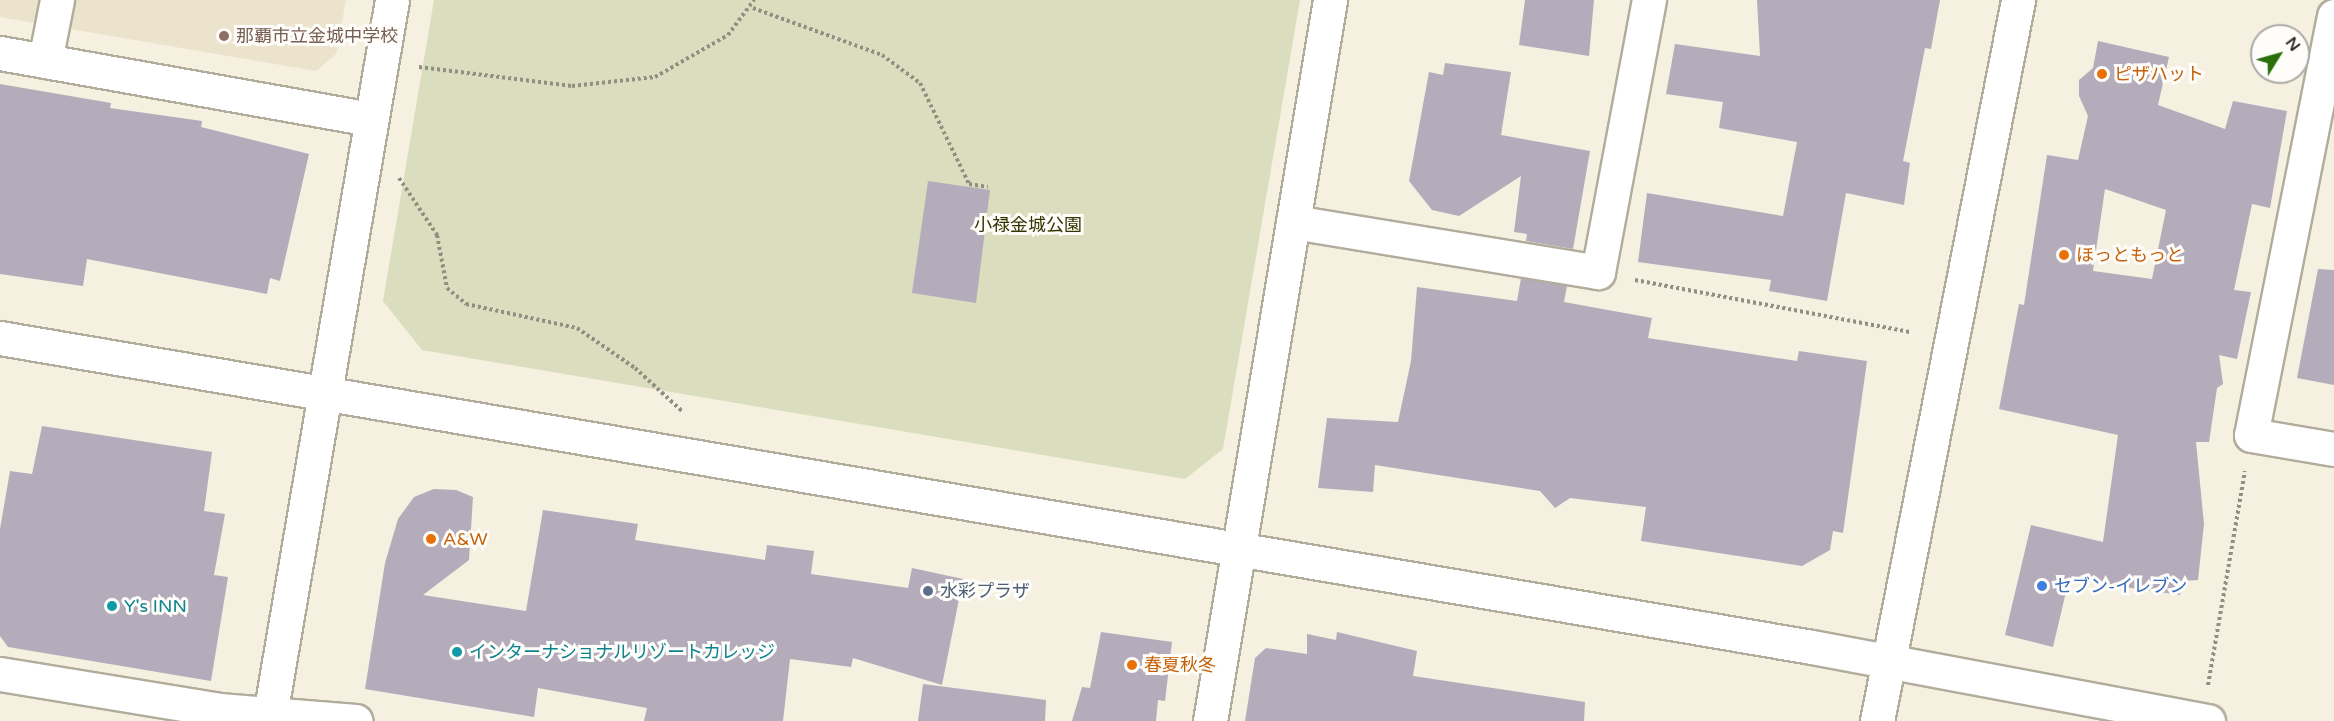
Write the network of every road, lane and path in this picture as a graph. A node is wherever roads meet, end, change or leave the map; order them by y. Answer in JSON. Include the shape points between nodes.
{"nodes":[{"id":1,"x":57,"y":0,"type":"edge"},
{"id":2,"x":392,"y":0,"type":"edge"},
{"id":3,"x":754,"y":0,"type":"edge"},
{"id":4,"x":1330,"y":0,"type":"edge"},
{"id":5,"x":1648,"y":0,"type":"edge"},
{"id":6,"x":2018,"y":0,"type":"edge"},
{"id":7,"x":753,"y":8,"type":"junction"},
{"id":8,"x":2334,"y":16,"type":"edge"},
{"id":9,"x":0,"y":53,"type":"edge"},
{"id":10,"x":45,"y":61,"type":"junction"},
{"id":11,"x":412,"y":66,"type":"dead end"},
{"id":12,"x":371,"y":119,"type":"junction"},
{"id":13,"x":394,"y":170,"type":"dead end"},
{"id":14,"x":988,"y":187,"type":"dead end"},
{"id":15,"x":1293,"y":222,"type":"junction"},
{"id":16,"x":1598,"y":272,"type":"junction"},
{"id":17,"x":1911,"y":332,"type":"dead end"},
{"id":18,"x":1,"y":343,"type":"edge"},
{"id":19,"x":325,"y":395,"type":"junction"},
{"id":20,"x":682,"y":411,"type":"dead end"},
{"id":21,"x":2251,"y":435,"type":"junction"},
{"id":22,"x":2334,"y":449,"type":"edge"},
{"id":23,"x":1239,"y":550,"type":"junction"},
{"id":24,"x":1889,"y":662,"type":"junction"},
{"id":25,"x":0,"y":674,"type":"edge"},
{"id":26,"x":270,"y":718,"type":"edge"},
{"id":27,"x":356,"y":721,"type":"edge"},
{"id":28,"x":1210,"y":721,"type":"edge"},
{"id":29,"x":1877,"y":721,"type":"edge"},
{"id":30,"x":2205,"y":721,"type":"edge"}],
"edges":[{"from":1,"to":10,"type":"street"},
{"from":2,"to":12,"type":"street"},
{"from":3,"to":7,"type":"path"},
{"from":4,"to":15,"type":"street"},
{"from":5,"to":16,"type":"street"},
{"from":6,"to":24,"type":"street"},
{"from":7,"to":11,"type":"path","via":[[710,49],[655,77],[572,86]]},
{"from":7,"to":14,"type":"path","via":[[882,55],[920,82],[969,184]]},
{"from":8,"to":21,"type":"street"},
{"from":9,"to":10,"type":"street"},
{"from":10,"to":12,"type":"street"},
{"from":12,"to":19,"type":"street"},
{"from":13,"to":20,"type":"path","via":[[437,235],[447,288],[466,303],[577,328],[635,368]]},
{"from":15,"to":16,"type":"street"},
{"from":15,"to":23,"type":"street"},
{"from":16,"to":17,"type":"path"},
{"from":18,"to":19,"type":"street"},
{"from":19,"to":23,"type":"street"},
{"from":19,"to":26,"type":"street"},
{"from":21,"to":22,"type":"street"},
{"from":21,"to":30,"type":"path"},
{"from":23,"to":24,"type":"street"},
{"from":23,"to":28,"type":"street"},
{"from":24,"to":29,"type":"street"},
{"from":24,"to":30,"type":"street"},
{"from":25,"to":26,"type":"street"},
{"from":26,"to":27,"type":"street"}]}
